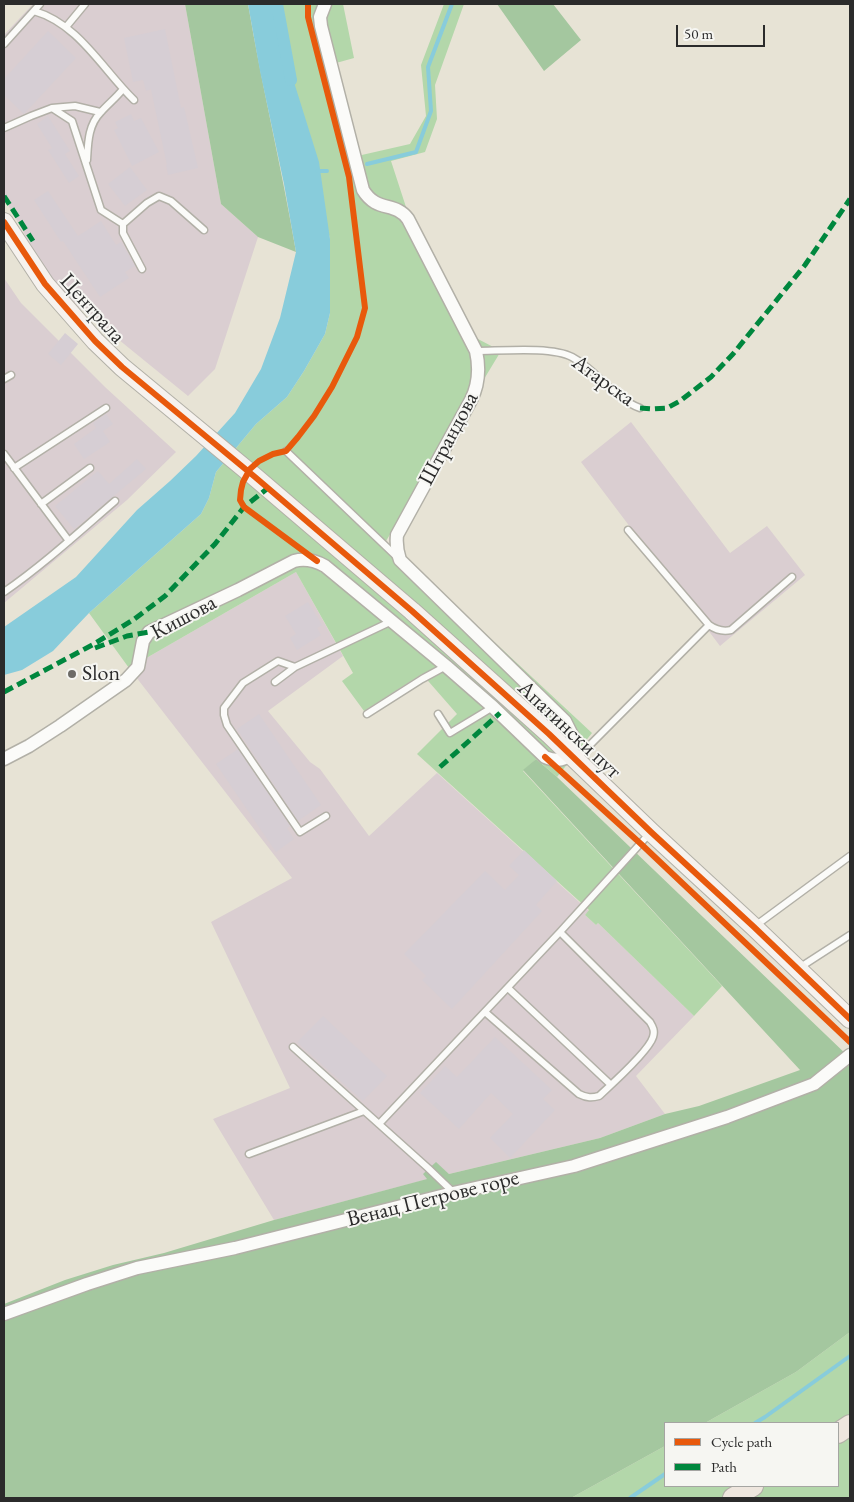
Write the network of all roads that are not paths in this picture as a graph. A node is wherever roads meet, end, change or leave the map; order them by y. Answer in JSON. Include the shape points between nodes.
{"nodes":[{"id":1,"x":40,"y":4,"type":"edge"},
{"id":2,"x":84,"y":4,"type":"edge"},
{"id":3,"x":325,"y":4,"type":"edge"},
{"id":4,"x":34,"y":10,"type":"junction"},
{"id":5,"x":66,"y":27,"type":"junction"},
{"id":6,"x":4,"y":44,"type":"edge"},
{"id":7,"x":123,"y":89,"type":"junction"},
{"id":8,"x":134,"y":100,"type":"dead end"},
{"id":9,"x":52,"y":108,"type":"junction"},
{"id":10,"x":100,"y":112,"type":"junction"},
{"id":11,"x":4,"y":128,"type":"edge"},
{"id":12,"x":87,"y":163,"type":"junction"},
{"id":13,"x":4,"y":222,"type":"edge"},
{"id":14,"x":123,"y":224,"type":"junction"},
{"id":15,"x":204,"y":230,"type":"dead end"},
{"id":16,"x":142,"y":269,"type":"dead end"},
{"id":17,"x":476,"y":351,"type":"junction"},
{"id":18,"x":11,"y":375,"type":"dead end"},
{"id":19,"x":4,"y":379,"type":"edge"},
{"id":20,"x":106,"y":408,"type":"dead end"},
{"id":21,"x":640,"y":408,"type":"dead end"},
{"id":22,"x":286,"y":451,"type":"dead end"},
{"id":23,"x":4,"y":454,"type":"edge"},
{"id":24,"x":14,"y":468,"type":"junction"},
{"id":25,"x":90,"y":468,"type":"dead end"},
{"id":26,"x":255,"y":477,"type":"joint"},
{"id":27,"x":115,"y":501,"type":"dead end"},
{"id":28,"x":42,"y":504,"type":"junction"},
{"id":29,"x":628,"y":530,"type":"dead end"},
{"id":30,"x":69,"y":541,"type":"junction"},
{"id":31,"x":400,"y":560,"type":"junction"},
{"id":32,"x":792,"y":577,"type":"dead end"},
{"id":33,"x":4,"y":592,"type":"edge"},
{"id":34,"x":392,"y":621,"type":"junction"},
{"id":35,"x":709,"y":625,"type":"junction"},
{"id":36,"x":446,"y":666,"type":"junction"},
{"id":37,"x":295,"y":667,"type":"junction"},
{"id":38,"x":275,"y":682,"type":"dead end"},
{"id":39,"x":493,"y":707,"type":"junction"},
{"id":40,"x":367,"y":714,"type":"dead end"},
{"id":41,"x":438,"y":714,"type":"dead end"},
{"id":42,"x":573,"y":758,"type":"junction"},
{"id":43,"x":4,"y":759,"type":"edge"},
{"id":44,"x":326,"y":816,"type":"dead end"},
{"id":45,"x":651,"y":832,"type":"junction"},
{"id":46,"x":850,"y":856,"type":"edge"},
{"id":47,"x":754,"y":926,"type":"junction"},
{"id":48,"x":560,"y":932,"type":"junction"},
{"id":49,"x":850,"y":935,"type":"edge"},
{"id":50,"x":798,"y":969,"type":"junction"},
{"id":51,"x":508,"y":988,"type":"junction"},
{"id":52,"x":484,"y":1012,"type":"junction"},
{"id":53,"x":850,"y":1018,"type":"edge"},
{"id":54,"x":293,"y":1047,"type":"dead end"},
{"id":55,"x":850,"y":1054,"type":"edge"},
{"id":56,"x":611,"y":1085,"type":"junction"},
{"id":57,"x":364,"y":1111,"type":"junction"},
{"id":58,"x":379,"y":1124,"type":"junction"},
{"id":59,"x":249,"y":1154,"type":"dead end"},
{"id":60,"x":453,"y":1193,"type":"junction"},
{"id":61,"x":4,"y":1314,"type":"edge"},
{"id":62,"x":850,"y":1425,"type":"edge"},
{"id":63,"x":839,"y":1432,"type":"edge"},
{"id":64,"x":751,"y":1487,"type":"edge"},
{"id":65,"x":733,"y":1498,"type":"edge"}],
"edges":[{"from":1,"to":4,"type":"lane"},
{"from":2,"to":5,"type":"lane"},
{"from":3,"to":17,"type":"street","name":"Штрандова","via":[[320,17],[321,26],[363,190],[375,203],[404,213]]},
{"from":4,"to":5,"type":"lane"},
{"from":4,"to":6,"type":"lane"},
{"from":5,"to":7,"type":"lane","via":[[78,36]]},
{"from":7,"to":8,"type":"lane"},
{"from":7,"to":10,"type":"lane"},
{"from":9,"to":10,"type":"lane","via":[[75,106]]},
{"from":9,"to":11,"type":"lane"},
{"from":9,"to":12,"type":"lane","via":[[72,121]]},
{"from":10,"to":12,"type":"lane","via":[[88,139]]},
{"from":12,"to":14,"type":"lane","via":[[101,210]]},
{"from":13,"to":26,"type":"main road","name":"Централа","via":[[45,284],[95,341]]},
{"from":14,"to":15,"type":"lane","via":[[147,202],[159,196],[171,200]]},
{"from":14,"to":16,"type":"lane","via":[[123,234]]},
{"from":17,"to":21,"type":"lane","name":"Атарска","via":[[551,350],[563,353],[584,365],[628,404]]},
{"from":17,"to":31,"type":"street","name":"Штрандова","via":[[479,365],[477,387],[397,535]]},
{"from":18,"to":19,"type":"lane"},
{"from":20,"to":24,"type":"lane"},
{"from":22,"to":31,"type":"lane"},
{"from":23,"to":24,"type":"lane"},
{"from":24,"to":28,"type":"lane"},
{"from":25,"to":28,"type":"lane"},
{"from":26,"to":42,"type":"main road","name":"Апатински пут","via":[[412,611]]},
{"from":27,"to":30,"type":"lane"},
{"from":28,"to":30,"type":"lane"},
{"from":29,"to":35,"type":"lane"},
{"from":30,"to":33,"type":"lane"},
{"from":31,"to":42,"type":"street","via":[[565,721],[574,737]]},
{"from":32,"to":35,"type":"lane","via":[[731,630],[715,629]]},
{"from":34,"to":36,"type":"street"},
{"from":34,"to":37,"type":"lane"},
{"from":34,"to":43,"type":"street","name":"Кишова","via":[[317,561],[294,561],[150,632],[143,641],[138,666],[126,680],[60,726]]},
{"from":35,"to":42,"type":"lane"},
{"from":36,"to":39,"type":"street"},
{"from":36,"to":40,"type":"lane"},
{"from":37,"to":38,"type":"lane"},
{"from":37,"to":44,"type":"lane","via":[[278,661],[243,683],[224,708],[224,714],[227,724],[300,832]]},
{"from":39,"to":41,"type":"lane","via":[[450,733]]},
{"from":39,"to":42,"type":"street","via":[[545,757],[556,760]]},
{"from":42,"to":45,"type":"main road","name":"Апатински пут"},
{"from":45,"to":47,"type":"main road","name":"Апатински пут"},
{"from":45,"to":48,"type":"lane"},
{"from":46,"to":47,"type":"lane"},
{"from":47,"to":50,"type":"main road","name":"Апатински пут"},
{"from":48,"to":51,"type":"lane"},
{"from":48,"to":56,"type":"lane","via":[[653,1026],[653,1037],[646,1050]]},
{"from":49,"to":50,"type":"lane"},
{"from":50,"to":53,"type":"main road","name":"Апатински пут"},
{"from":51,"to":52,"type":"lane"},
{"from":51,"to":56,"type":"lane"},
{"from":52,"to":56,"type":"lane","via":[[586,1098],[599,1096]]},
{"from":52,"to":58,"type":"lane"},
{"from":54,"to":57,"type":"lane"},
{"from":55,"to":60,"type":"street","name":"Венац Петрове горе","via":[[814,1084],[727,1117],[574,1166]]},
{"from":57,"to":58,"type":"lane"},
{"from":57,"to":59,"type":"lane"},
{"from":58,"to":60,"type":"lane"},
{"from":60,"to":61,"type":"street","name":"Венац Петрове горе","via":[[137,1268]]},
{"from":62,"to":63,"type":"main road"},
{"from":64,"to":65,"type":"main road"}]}
